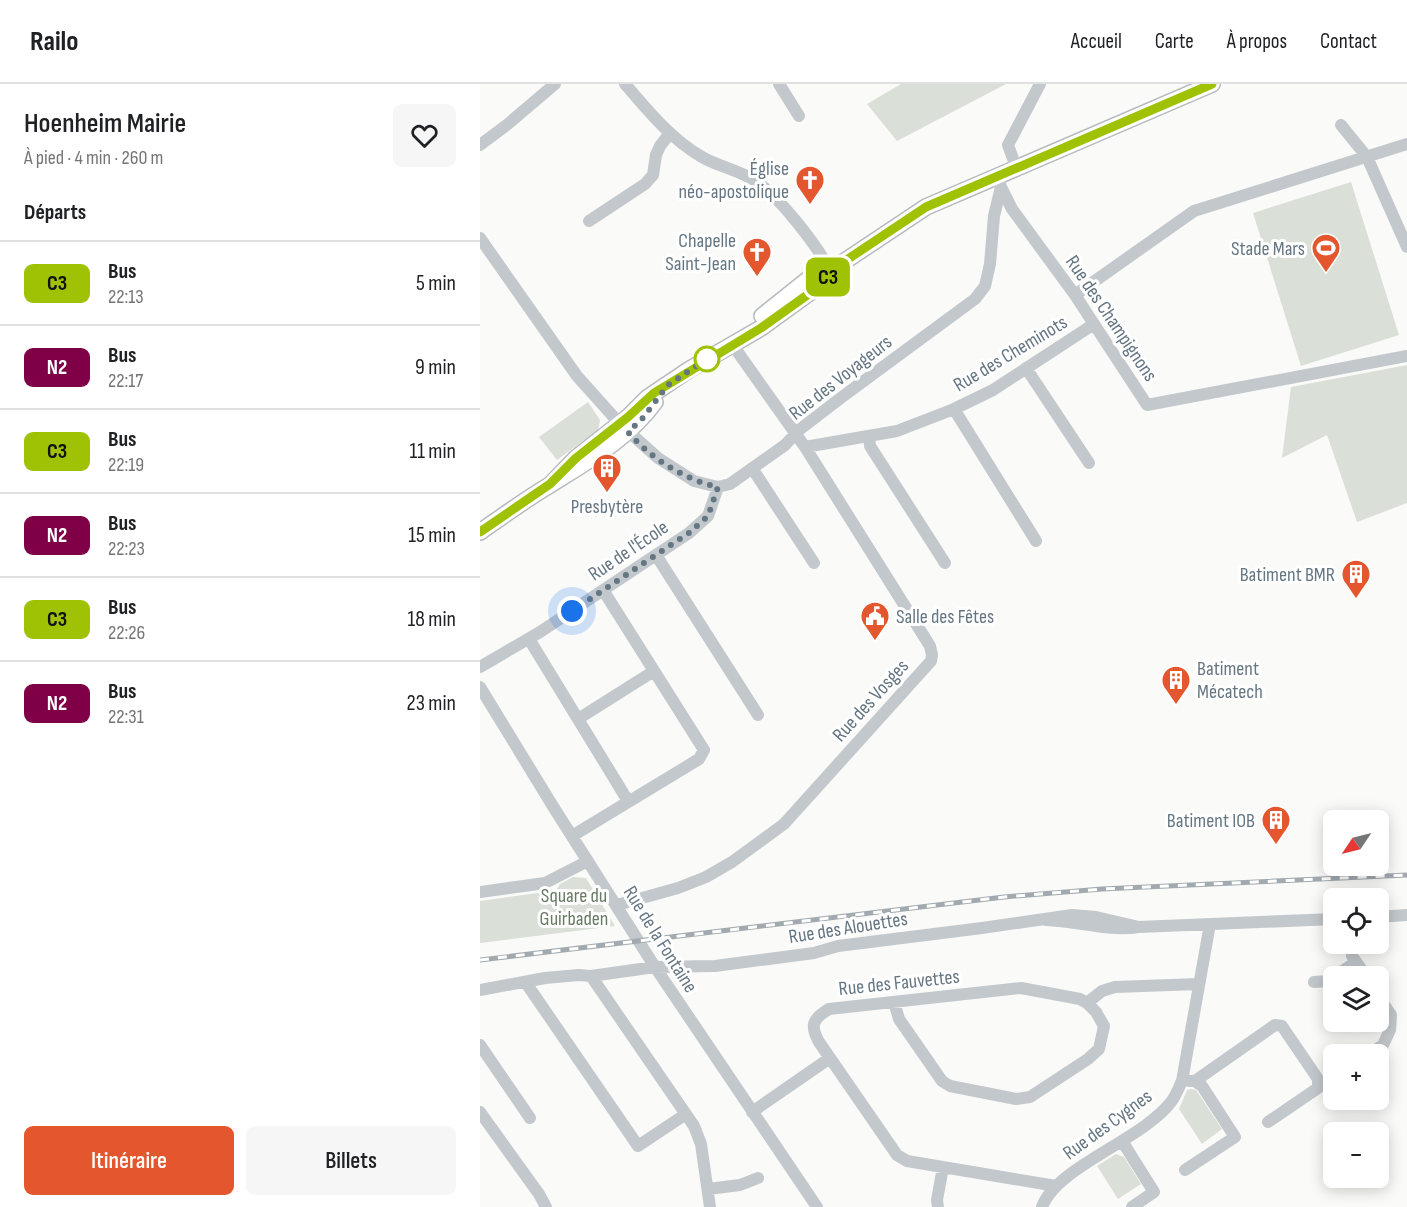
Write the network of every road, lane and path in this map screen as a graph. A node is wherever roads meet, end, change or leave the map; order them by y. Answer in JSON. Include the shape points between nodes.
{"nodes":[{"id":1,"x":555,"y":84,"type":"edge"},
{"id":2,"x":625,"y":84,"type":"edge"},
{"id":3,"x":779,"y":84,"type":"edge"},
{"id":4,"x":1040,"y":84,"type":"edge"},
{"id":5,"x":1212,"y":84,"type":"edge"},
{"id":6,"x":799,"y":116,"type":"dead end"},
{"id":7,"x":1341,"y":125,"type":"dead end"},
{"id":8,"x":670,"y":133,"type":"junction"},
{"id":9,"x":1407,"y":144,"type":"edge"},
{"id":10,"x":480,"y":145,"type":"edge"},
{"id":11,"x":1367,"y":157,"type":"junction"},
{"id":12,"x":1016,"y":167,"type":"junction"},
{"id":13,"x":999,"y":181,"type":"junction"},
{"id":14,"x":589,"y":221,"type":"dead end"},
{"id":15,"x":1403,"y":229,"type":"edge"},
{"id":16,"x":480,"y":238,"type":"edge"},
{"id":17,"x":1407,"y":247,"type":"edge"},
{"id":18,"x":830,"y":271,"type":"junction"},
{"id":19,"x":1075,"y":295,"type":"junction"},
{"id":20,"x":1094,"y":324,"type":"junction"},
{"id":21,"x":732,"y":344,"type":"junction"},
{"id":22,"x":1407,"y":356,"type":"edge"},
{"id":23,"x":1026,"y":368,"type":"junction"},
{"id":24,"x":954,"y":409,"type":"junction"},
{"id":25,"x":624,"y":428,"type":"junction"},
{"id":26,"x":796,"y":436,"type":"junction"},
{"id":27,"x":869,"y":436,"type":"junction"},
{"id":28,"x":805,"y":447,"type":"junction"},
{"id":29,"x":1089,"y":463,"type":"dead end"},
{"id":30,"x":752,"y":468,"type":"junction"},
{"id":31,"x":718,"y":487,"type":"junction"},
{"id":32,"x":480,"y":532,"type":"edge"},
{"id":33,"x":1036,"y":541,"type":"dead end"},
{"id":34,"x":656,"y":555,"type":"junction"},
{"id":35,"x":814,"y":563,"type":"dead end"},
{"id":36,"x":945,"y":563,"type":"dead end"},
{"id":37,"x":603,"y":590,"type":"junction"},
{"id":38,"x":529,"y":639,"type":"junction"},
{"id":39,"x":480,"y":667,"type":"edge"},
{"id":40,"x":654,"y":671,"type":"junction"},
{"id":41,"x":480,"y":687,"type":"edge"},
{"id":42,"x":758,"y":715,"type":"dead end"},
{"id":43,"x":578,"y":719,"type":"junction"},
{"id":44,"x":628,"y":801,"type":"junction"},
{"id":45,"x":572,"y":836,"type":"junction"},
{"id":46,"x":588,"y":861,"type":"junction"},
{"id":47,"x":480,"y":892,"type":"edge"},
{"id":48,"x":617,"y":905,"type":"junction"},
{"id":49,"x":1407,"y":915,"type":"edge"},
{"id":50,"x":1389,"y":916,"type":"edge"},
{"id":51,"x":1323,"y":919,"type":"edge"},
{"id":52,"x":1210,"y":924,"type":"junction"},
{"id":53,"x":1352,"y":954,"type":"edge"},
{"id":54,"x":1356,"y":962,"type":"junction"},
{"id":55,"x":1350,"y":966,"type":"edge"},
{"id":56,"x":1359,"y":966,"type":"edge"},
{"id":57,"x":655,"y":967,"type":"junction"},
{"id":58,"x":591,"y":976,"type":"junction"},
{"id":59,"x":1323,"y":981,"type":"edge"},
{"id":60,"x":1314,"y":982,"type":"dead end"},
{"id":61,"x":526,"y":983,"type":"junction"},
{"id":62,"x":1199,"y":984,"type":"junction"},
{"id":63,"x":480,"y":990,"type":"edge"},
{"id":64,"x":894,"y":1002,"type":"junction"},
{"id":65,"x":1087,"y":1003,"type":"junction"},
{"id":66,"x":1389,"y":1012,"type":"edge"},
{"id":67,"x":1384,"y":1044,"type":"edge"},
{"id":68,"x":480,"y":1045,"type":"edge"},
{"id":69,"x":830,"y":1058,"type":"junction"},
{"id":70,"x":1195,"y":1080,"type":"junction"},
{"id":71,"x":1182,"y":1081,"type":"junction"},
{"id":72,"x":480,"y":1112,"type":"edge"},
{"id":73,"x":752,"y":1112,"type":"junction"},
{"id":74,"x":686,"y":1114,"type":"junction"},
{"id":75,"x":530,"y":1118,"type":"dead end"},
{"id":76,"x":1268,"y":1122,"type":"dead end"},
{"id":77,"x":1122,"y":1141,"type":"junction"},
{"id":78,"x":943,"y":1167,"type":"junction"},
{"id":79,"x":1185,"y":1170,"type":"dead end"},
{"id":80,"x":758,"y":1178,"type":"dead end"},
{"id":81,"x":1056,"y":1186,"type":"junction"},
{"id":82,"x":708,"y":1190,"type":"junction"},
{"id":83,"x":546,"y":1207,"type":"edge"},
{"id":84,"x":710,"y":1207,"type":"edge"},
{"id":85,"x":817,"y":1207,"type":"edge"},
{"id":86,"x":938,"y":1207,"type":"edge"},
{"id":87,"x":1042,"y":1207,"type":"edge"},
{"id":88,"x":1132,"y":1207,"type":"edge"}],
"edges":[{"from":1,"to":10,"type":"street"},
{"from":2,"to":8,"type":"street"},
{"from":3,"to":6,"type":"street"},
{"from":4,"to":12,"type":"street","via":[[1008,145]]},
{"from":5,"to":12,"type":"main road"},
{"from":7,"to":11,"type":"street"},
{"from":8,"to":14,"type":"street","via":[[660,146],[652,175],[645,184]]},
{"from":8,"to":18,"type":"street","via":[[703,158],[757,182],[792,217]]},
{"from":9,"to":11,"type":"street"},
{"from":11,"to":15,"type":"street"},
{"from":11,"to":19,"type":"street","via":[[1194,211]]},
{"from":12,"to":13,"type":"main road"},
{"from":13,"to":18,"type":"main road","via":[[926,207]]},
{"from":13,"to":19,"type":"street","name":"Rue des Champignons","via":[[1012,209]]},
{"from":13,"to":26,"type":"street","name":"Rue des Voyageurs","via":[[990,264],[985,286],[975,300],[842,397]]},
{"from":15,"to":17,"type":"street"},
{"from":16,"to":25,"type":"street","via":[[577,376]]},
{"from":18,"to":21,"type":"main road","via":[[817,272]]},
{"from":19,"to":20,"type":"street","name":"Rue des Champignons"},
{"from":20,"to":22,"type":"street","name":"Rue des Champignons","via":[[1147,405]]},
{"from":20,"to":23,"type":"street","name":"Rue des Cheminots"},
{"from":21,"to":25,"type":"main road","via":[[668,385],[642,419]]},
{"from":21,"to":26,"type":"street","name":"Rue des Vosges"},
{"from":23,"to":24,"type":"street","name":"Rue des Cheminots"},
{"from":23,"to":29,"type":"street"},
{"from":24,"to":27,"type":"street","name":"Rue des Cheminots","via":[[897,431]]},
{"from":24,"to":33,"type":"street"},
{"from":25,"to":31,"type":"street","via":[[658,458],[694,481]]},
{"from":25,"to":32,"type":"main road","via":[[578,469]]},
{"from":26,"to":28,"type":"street","name":"Rue des Vosges"},
{"from":26,"to":30,"type":"street","name":"Rue des Voyageurs"},
{"from":27,"to":28,"type":"street","name":"Rue des Cheminots"},
{"from":27,"to":36,"type":"street","via":[[870,446]]},
{"from":28,"to":48,"type":"street","name":"Rue des Vosges","via":[[930,646],[931,661],[784,824],[706,877]]},
{"from":30,"to":31,"type":"street","name":"Rue des Voyageurs","via":[[730,484]]},
{"from":30,"to":35,"type":"street"},
{"from":31,"to":34,"type":"street","name":"Rue de l'École","via":[[708,516]]},
{"from":34,"to":37,"type":"street","name":"Rue de l'École"},
{"from":34,"to":42,"type":"street"},
{"from":37,"to":38,"type":"street","name":"Rue de l'École"},
{"from":37,"to":40,"type":"street"},
{"from":38,"to":39,"type":"street","name":"Rue de l'École"},
{"from":38,"to":43,"type":"street"},
{"from":40,"to":43,"type":"street"},
{"from":40,"to":44,"type":"street","via":[[704,750],[699,759]]},
{"from":41,"to":45,"type":"street","name":"Rue de la Fontaine"},
{"from":43,"to":44,"type":"street"},
{"from":44,"to":45,"type":"street"},
{"from":45,"to":46,"type":"street","name":"Rue de la Fontaine"},
{"from":46,"to":47,"type":"street","via":[[545,883]]},
{"from":46,"to":48,"type":"street","name":"Rue de la Fontaine"},
{"from":48,"to":57,"type":"street","name":"Rue de la Fontaine"},
{"from":49,"to":50,"type":"street"},
{"from":51,"to":52,"type":"street","name":"Rue des Alouettes"},
{"from":52,"to":57,"type":"street","name":"Rue des Alouettes","via":[[1114,929],[1046,920],[715,966]]},
{"from":52,"to":62,"type":"street","name":"Rue des Cygnes"},
{"from":53,"to":54,"type":"street"},
{"from":54,"to":55,"type":"street"},
{"from":54,"to":56,"type":"street"},
{"from":57,"to":58,"type":"street","name":"Rue des Alouettes"},
{"from":57,"to":73,"type":"street","name":"Rue de la Fontaine"},
{"from":58,"to":61,"type":"street","name":"Rue des Alouettes"},
{"from":58,"to":74,"type":"street"},
{"from":59,"to":60,"type":"street"},
{"from":61,"to":63,"type":"street","name":"Rue des Alouettes"},
{"from":61,"to":74,"type":"street","via":[[638,1146]]},
{"from":62,"to":65,"type":"street","via":[[1115,987]]},
{"from":62,"to":71,"type":"street","name":"Rue des Cygnes"},
{"from":64,"to":65,"type":"street","name":"Rue des Fauvettes","via":[[1020,988]]},
{"from":64,"to":65,"type":"street","via":[[899,1018],[942,1081],[1016,1099],[1030,1097],[1099,1048],[1104,1026]]},
{"from":64,"to":69,"type":"street","name":"Rue des Fauvettes","via":[[829,1010],[819,1015],[813,1031]]},
{"from":66,"to":67,"type":"street","via":[[1390,1030]]},
{"from":68,"to":75,"type":"street"},
{"from":69,"to":73,"type":"street"},
{"from":69,"to":78,"type":"street","name":"Rue des Fauvettes","via":[[897,1155],[907,1161]]},
{"from":70,"to":71,"type":"street"},
{"from":70,"to":76,"type":"street","via":[[1275,1025],[1282,1026],[1318,1079],[1318,1088]]},
{"from":70,"to":79,"type":"street","via":[[1235,1137]]},
{"from":71,"to":77,"type":"street","name":"Rue des Cygnes","via":[[1172,1101]]},
{"from":72,"to":83,"type":"street"},
{"from":73,"to":85,"type":"street","name":"Rue de la Fontaine"},
{"from":74,"to":82,"type":"street","via":[[701,1144]]},
{"from":77,"to":81,"type":"street","name":"Rue des Cygnes"},
{"from":77,"to":88,"type":"street","via":[[1154,1192]]},
{"from":78,"to":81,"type":"street","name":"Rue des Fauvettes"},
{"from":78,"to":86,"type":"street"},
{"from":80,"to":82,"type":"street"},
{"from":81,"to":87,"type":"street","name":"Rue des Cygnes"},
{"from":82,"to":84,"type":"street"}]}
